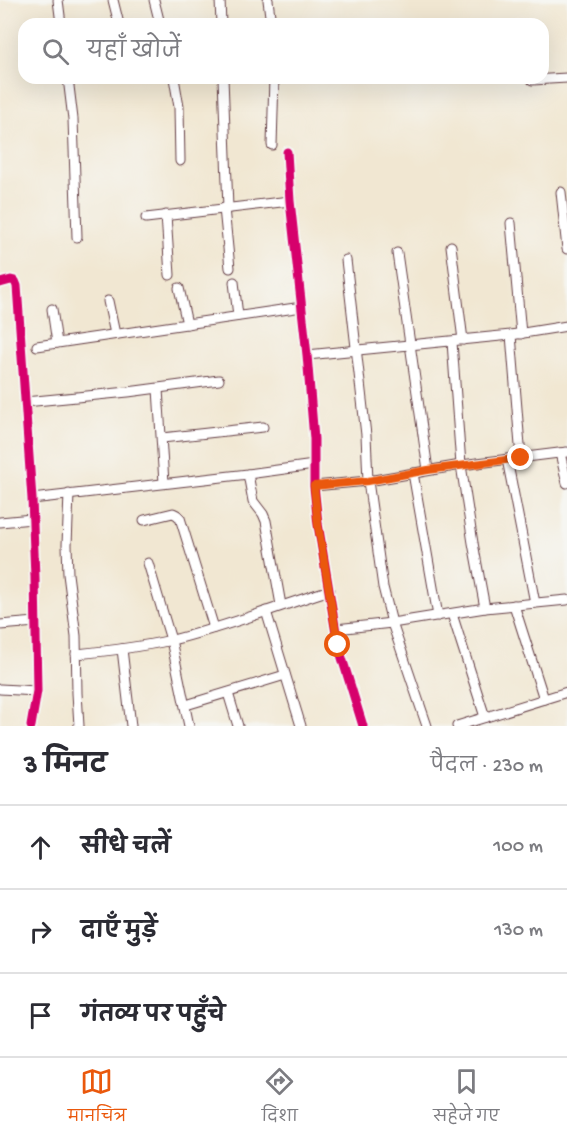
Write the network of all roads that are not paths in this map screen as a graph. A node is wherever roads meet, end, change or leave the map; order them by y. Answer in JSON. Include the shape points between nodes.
{"nodes":[{"id":1,"x":58,"y":0,"type":"edge"},
{"id":2,"x":113,"y":0,"type":"edge"},
{"id":3,"x":154,"y":0,"type":"edge"},
{"id":4,"x":220,"y":0,"type":"edge"},
{"id":5,"x":268,"y":0,"type":"edge"},
{"id":6,"x":60,"y":18,"type":"edge"},
{"id":7,"x":118,"y":18,"type":"edge"},
{"id":8,"x":158,"y":18,"type":"edge"},
{"id":9,"x":221,"y":18,"type":"edge"},
{"id":10,"x":270,"y":18,"type":"edge"},
{"id":11,"x":567,"y":78,"type":"edge"},
{"id":12,"x":549,"y":79,"type":"edge"},
{"id":13,"x":69,"y":84,"type":"edge"},
{"id":14,"x":175,"y":84,"type":"edge"},
{"id":15,"x":223,"y":84,"type":"edge"},
{"id":16,"x":274,"y":84,"type":"edge"},
{"id":17,"x":272,"y":145,"type":"dead end"},
{"id":18,"x":287,"y":152,"type":"dead end"},
{"id":19,"x":180,"y":161,"type":"dead end"},
{"id":20,"x":561,"y":192,"type":"dead end"},
{"id":21,"x":290,"y":201,"type":"junction"},
{"id":22,"x":226,"y":208,"type":"junction"},
{"id":23,"x":166,"y":215,"type":"junction"},
{"id":24,"x":146,"y":218,"type":"dead end"},
{"id":25,"x":511,"y":223,"type":"dead end"},
{"id":26,"x":77,"y":237,"type":"dead end"},
{"id":27,"x":451,"y":246,"type":"dead end"},
{"id":28,"x":567,"y":249,"type":"edge"},
{"id":29,"x":398,"y":254,"type":"dead end"},
{"id":30,"x":346,"y":260,"type":"dead end"},
{"id":31,"x":230,"y":268,"type":"dead end"},
{"id":32,"x":170,"y":275,"type":"dead end"},
{"id":33,"x":234,"y":282,"type":"dead end"},
{"id":34,"x":0,"y":283,"type":"edge"},
{"id":35,"x":179,"y":288,"type":"dead end"},
{"id":36,"x":108,"y":301,"type":"dead end"},
{"id":37,"x":302,"y":307,"type":"junction"},
{"id":38,"x":52,"y":309,"type":"dead end"},
{"id":39,"x":238,"y":316,"type":"junction"},
{"id":40,"x":187,"y":324,"type":"junction"},
{"id":41,"x":567,"y":326,"type":"edge"},
{"id":42,"x":115,"y":334,"type":"junction"},
{"id":43,"x":522,"y":334,"type":"junction"},
{"id":44,"x":511,"y":335,"type":"junction"},
{"id":45,"x":463,"y":340,"type":"junction"},
{"id":46,"x":452,"y":342,"type":"junction"},
{"id":47,"x":57,"y":343,"type":"junction"},
{"id":48,"x":410,"y":345,"type":"junction"},
{"id":49,"x":37,"y":346,"type":"dead end"},
{"id":50,"x":357,"y":350,"type":"junction"},
{"id":51,"x":307,"y":355,"type":"junction"},
{"id":52,"x":219,"y":380,"type":"dead end"},
{"id":53,"x":158,"y":388,"type":"junction"},
{"id":54,"x":25,"y":402,"type":"junction"},
{"id":55,"x":263,"y":427,"type":"dead end"},
{"id":56,"x":162,"y":438,"type":"junction"},
{"id":57,"x":564,"y":453,"type":"edge"},
{"id":58,"x":521,"y":458,"type":"junction"},
{"id":59,"x":507,"y":459,"type":"junction"},
{"id":60,"x":315,"y":465,"type":"junction"},
{"id":61,"x":461,"y":465,"type":"junction"},
{"id":62,"x":428,"y":470,"type":"junction"},
{"id":63,"x":413,"y":473,"type":"junction"},
{"id":64,"x":248,"y":474,"type":"junction"},
{"id":65,"x":368,"y":481,"type":"junction"},
{"id":66,"x":164,"y":483,"type":"junction"},
{"id":67,"x":567,"y":483,"type":"edge"},
{"id":68,"x":314,"y":486,"type":"junction"},
{"id":69,"x":69,"y":494,"type":"junction"},
{"id":70,"x":32,"y":499,"type":"junction"},
{"id":71,"x":32,"y":519,"type":"junction"},
{"id":72,"x":144,"y":520,"type":"dead end"},
{"id":73,"x":0,"y":522,"type":"edge"},
{"id":74,"x":148,"y":562,"type":"dead end"},
{"id":75,"x":330,"y":590,"type":"junction"},
{"id":76,"x":567,"y":600,"type":"edge"},
{"id":77,"x":535,"y":603,"type":"junction"},
{"id":78,"x":514,"y":604,"type":"junction"},
{"id":79,"x":281,"y":605,"type":"junction"},
{"id":80,"x":485,"y":608,"type":"junction"},
{"id":81,"x":266,"y":611,"type":"junction"},
{"id":82,"x":452,"y":614,"type":"junction"},
{"id":83,"x":438,"y":616,"type":"junction"},
{"id":84,"x":36,"y":622,"type":"junction"},
{"id":85,"x":392,"y":622,"type":"junction"},
{"id":86,"x":0,"y":625,"type":"edge"},
{"id":87,"x":214,"y":628,"type":"junction"},
{"id":88,"x":336,"y":629,"type":"junction"},
{"id":89,"x":171,"y":640,"type":"junction"},
{"id":90,"x":122,"y":650,"type":"junction"},
{"id":91,"x":76,"y":654,"type":"junction"},
{"id":92,"x":285,"y":675,"type":"junction"},
{"id":93,"x":0,"y":689,"type":"edge"},
{"id":94,"x":37,"y":691,"type":"junction"},
{"id":95,"x":567,"y":692,"type":"edge"},
{"id":96,"x":228,"y":693,"type":"junction"},
{"id":97,"x":544,"y":699,"type":"junction"},
{"id":98,"x":186,"y":705,"type":"junction"},
{"id":99,"x":485,"y":717,"type":"junction"},
{"id":100,"x":31,"y":726,"type":"edge"},
{"id":101,"x":79,"y":726,"type":"edge"},
{"id":102,"x":131,"y":726,"type":"edge"},
{"id":103,"x":189,"y":726,"type":"edge"},
{"id":104,"x":238,"y":726,"type":"edge"},
{"id":105,"x":301,"y":726,"type":"edge"},
{"id":106,"x":363,"y":726,"type":"edge"},
{"id":107,"x":427,"y":726,"type":"edge"},
{"id":108,"x":457,"y":726,"type":"edge"}],
"edges":[{"from":1,"to":6,"type":"street"},
{"from":2,"to":7,"type":"street"},
{"from":3,"to":8,"type":"street"},
{"from":4,"to":9,"type":"street"},
{"from":5,"to":10,"type":"street"},
{"from":11,"to":12,"type":"street"},
{"from":13,"to":26,"type":"street"},
{"from":14,"to":19,"type":"street"},
{"from":15,"to":22,"type":"street"},
{"from":16,"to":17,"type":"street"},
{"from":18,"to":21,"type":"street"},
{"from":20,"to":28,"type":"street"},
{"from":21,"to":22,"type":"street"},
{"from":21,"to":37,"type":"street"},
{"from":22,"to":23,"type":"street"},
{"from":22,"to":31,"type":"street"},
{"from":23,"to":24,"type":"street"},
{"from":23,"to":32,"type":"street"},
{"from":25,"to":43,"type":"street"},
{"from":27,"to":45,"type":"street"},
{"from":29,"to":48,"type":"street"},
{"from":30,"to":50,"type":"street"},
{"from":33,"to":39,"type":"street"},
{"from":34,"to":54,"type":"street","via":[[15,281]]},
{"from":35,"to":40,"type":"street"},
{"from":36,"to":42,"type":"street"},
{"from":37,"to":39,"type":"street"},
{"from":37,"to":51,"type":"street"},
{"from":38,"to":47,"type":"street"},
{"from":39,"to":40,"type":"street"},
{"from":40,"to":42,"type":"street"},
{"from":41,"to":43,"type":"street"},
{"from":42,"to":47,"type":"street"},
{"from":43,"to":44,"type":"street"},
{"from":44,"to":45,"type":"street"},
{"from":44,"to":58,"type":"street"},
{"from":45,"to":46,"type":"street"},
{"from":46,"to":48,"type":"street"},
{"from":46,"to":61,"type":"street"},
{"from":47,"to":49,"type":"street"},
{"from":48,"to":50,"type":"street"},
{"from":48,"to":62,"type":"street"},
{"from":50,"to":51,"type":"street"},
{"from":50,"to":65,"type":"street"},
{"from":51,"to":60,"type":"street"},
{"from":52,"to":53,"type":"street"},
{"from":53,"to":54,"type":"street"},
{"from":53,"to":56,"type":"street"},
{"from":54,"to":70,"type":"street"},
{"from":55,"to":56,"type":"street"},
{"from":56,"to":66,"type":"street"},
{"from":57,"to":58,"type":"street"},
{"from":57,"to":67,"type":"street"},
{"from":58,"to":59,"type":"street"},
{"from":59,"to":61,"type":"street"},
{"from":59,"to":77,"type":"street"},
{"from":60,"to":64,"type":"street"},
{"from":60,"to":68,"type":"street"},
{"from":61,"to":62,"type":"street"},
{"from":61,"to":80,"type":"street"},
{"from":62,"to":63,"type":"street"},
{"from":63,"to":65,"type":"street"},
{"from":63,"to":83,"type":"street"},
{"from":64,"to":66,"type":"street"},
{"from":64,"to":79,"type":"street","via":[[253,501],[266,521]]},
{"from":65,"to":68,"type":"street"},
{"from":65,"to":85,"type":"street"},
{"from":66,"to":69,"type":"street"},
{"from":68,"to":75,"type":"street"},
{"from":69,"to":70,"type":"street"},
{"from":69,"to":91,"type":"street","via":[[68,574]]},
{"from":70,"to":71,"type":"street"},
{"from":71,"to":73,"type":"street"},
{"from":71,"to":84,"type":"street"},
{"from":72,"to":87,"type":"street","via":[[173,513],[180,518]]},
{"from":74,"to":89,"type":"street"},
{"from":75,"to":79,"type":"street"},
{"from":75,"to":88,"type":"street"},
{"from":76,"to":77,"type":"street"},
{"from":77,"to":78,"type":"street"},
{"from":78,"to":80,"type":"street"},
{"from":78,"to":97,"type":"street"},
{"from":79,"to":81,"type":"street"},
{"from":80,"to":82,"type":"street"},
{"from":81,"to":87,"type":"street"},
{"from":81,"to":92,"type":"street"},
{"from":82,"to":83,"type":"street"},
{"from":82,"to":99,"type":"street"},
{"from":83,"to":85,"type":"street"},
{"from":84,"to":86,"type":"street"},
{"from":84,"to":94,"type":"street"},
{"from":85,"to":88,"type":"street"},
{"from":85,"to":107,"type":"street"},
{"from":87,"to":89,"type":"street"},
{"from":88,"to":106,"type":"street"},
{"from":89,"to":90,"type":"street"},
{"from":89,"to":98,"type":"street"},
{"from":90,"to":91,"type":"street"},
{"from":90,"to":102,"type":"street"},
{"from":91,"to":101,"type":"street"},
{"from":92,"to":96,"type":"street"},
{"from":92,"to":105,"type":"street"},
{"from":93,"to":94,"type":"street"},
{"from":94,"to":100,"type":"street"},
{"from":95,"to":97,"type":"street"},
{"from":96,"to":98,"type":"street"},
{"from":96,"to":104,"type":"street"},
{"from":97,"to":99,"type":"street"},
{"from":98,"to":103,"type":"street"},
{"from":99,"to":108,"type":"street"}]}
